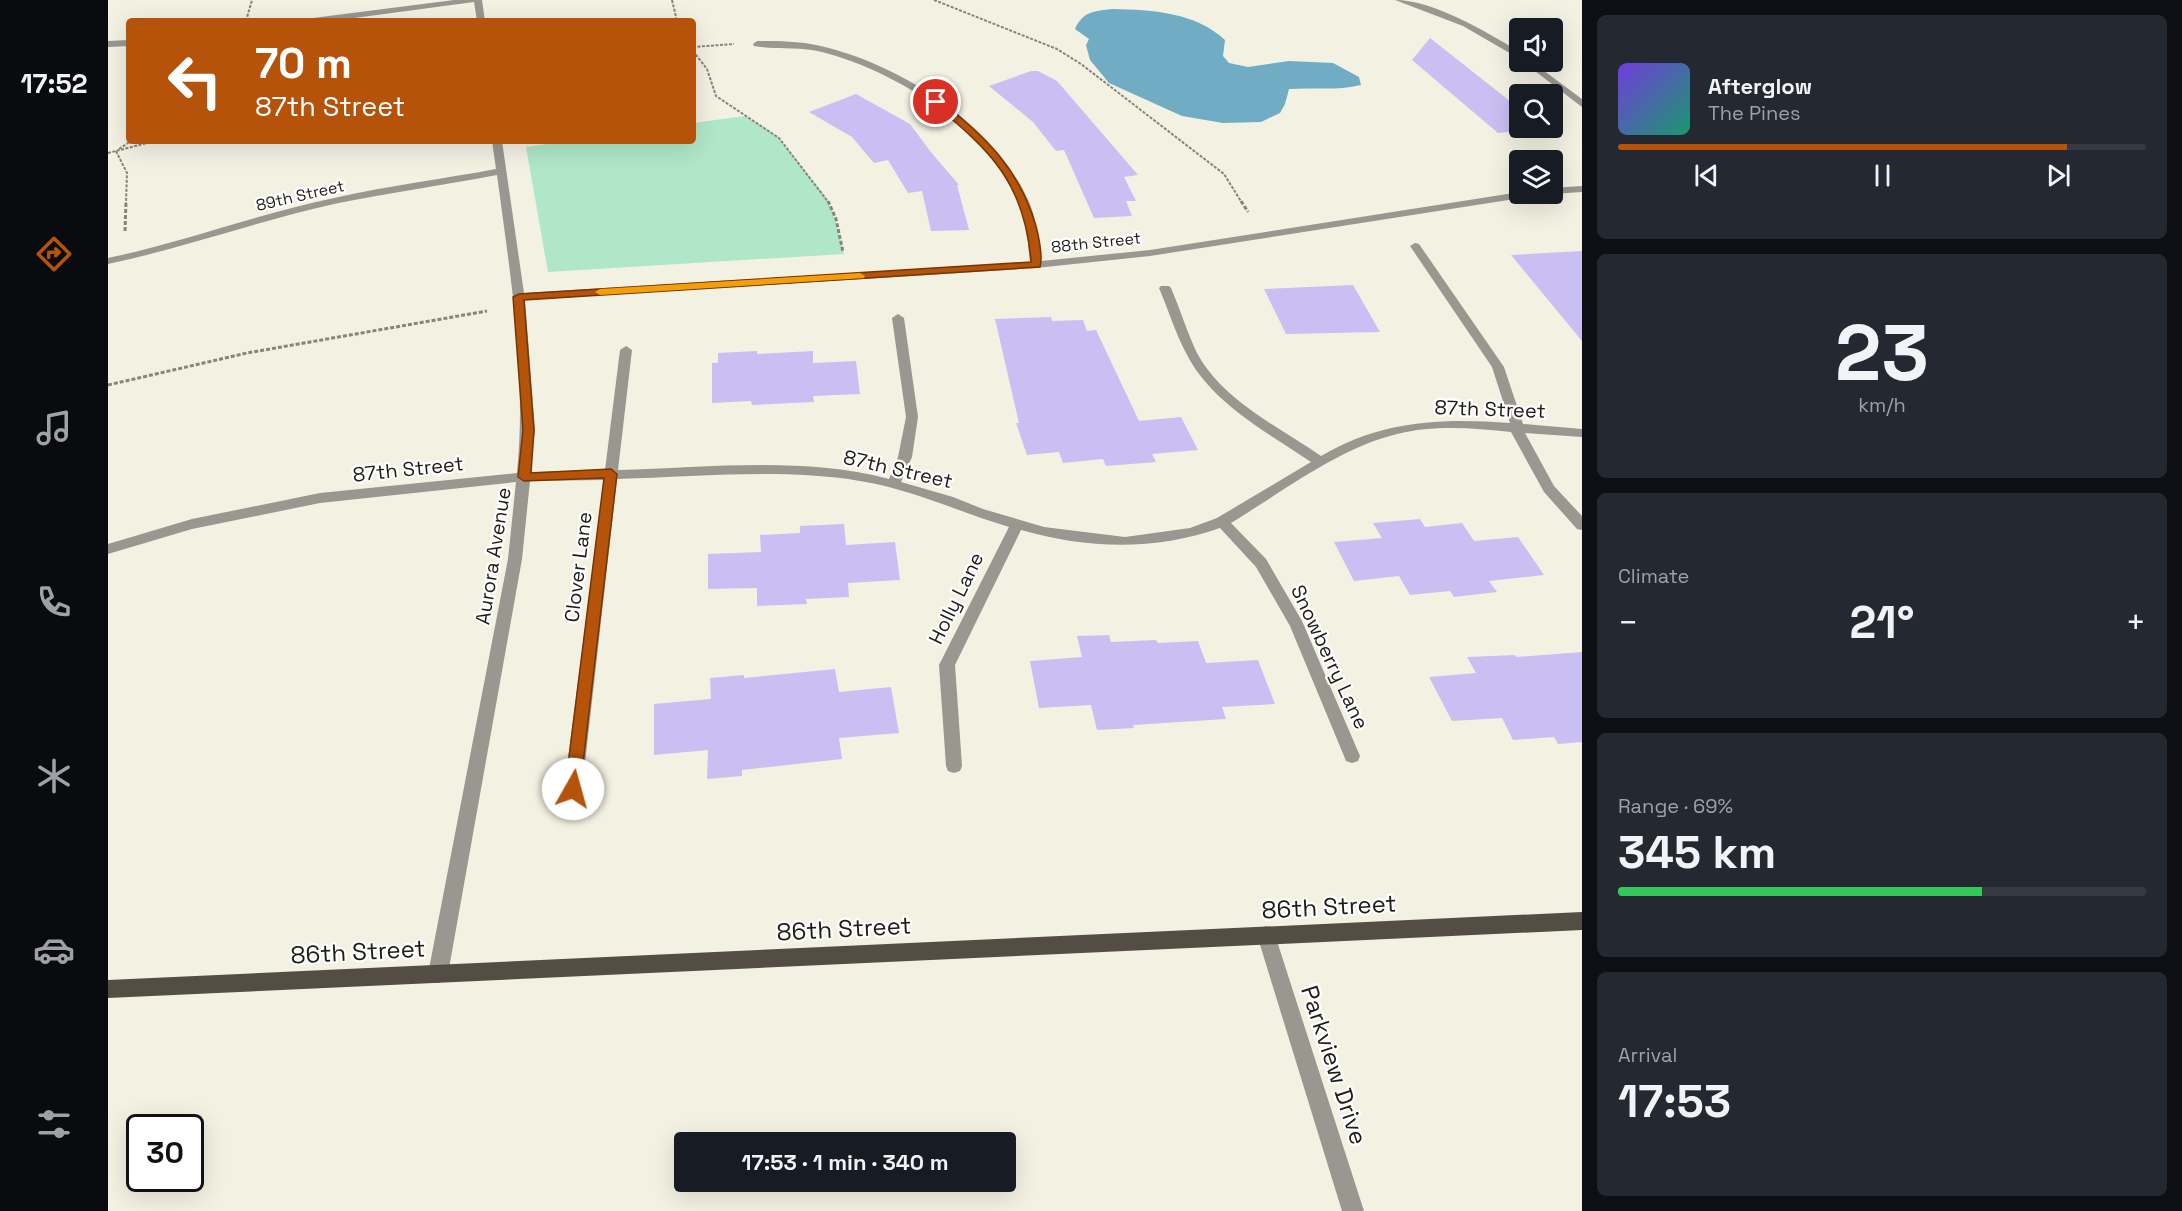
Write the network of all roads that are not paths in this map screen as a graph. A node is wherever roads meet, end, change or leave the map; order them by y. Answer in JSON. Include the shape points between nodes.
{"nodes":[{"id":1,"x":473,"y":0,"type":"edge"},
{"id":2,"x":478,"y":0,"type":"edge"},
{"id":3,"x":1399,"y":0,"type":"edge"},
{"id":4,"x":336,"y":18,"type":"edge"},
{"id":5,"x":481,"y":18,"type":"edge"},
{"id":6,"x":126,"y":43,"type":"edge"},
{"id":7,"x":108,"y":44,"type":"edge"},
{"id":8,"x":757,"y":44,"type":"road end"},
{"id":9,"x":1509,"y":49,"type":"edge"},
{"id":10,"x":1540,"y":72,"type":"edge"},
{"id":11,"x":1582,"y":104,"type":"edge"},
{"id":12,"x":497,"y":144,"type":"edge"},
{"id":13,"x":501,"y":171,"type":"junction"},
{"id":14,"x":1582,"y":189,"type":"edge"},
{"id":15,"x":1563,"y":190,"type":"edge"},
{"id":16,"x":1509,"y":197,"type":"edge"},
{"id":17,"x":1415,"y":246,"type":"dead end"},
{"id":18,"x":108,"y":261,"type":"edge"},
{"id":19,"x":1036,"y":265,"type":"junction"},
{"id":20,"x":1165,"y":288,"type":"dead end"},
{"id":21,"x":519,"y":297,"type":"junction"},
{"id":22,"x":898,"y":318,"type":"dead end"},
{"id":23,"x":626,"y":351,"type":"dead end"},
{"id":24,"x":1516,"y":428,"type":"junction"},
{"id":25,"x":1582,"y":433,"type":"edge"},
{"id":26,"x":1321,"y":462,"type":"junction"},
{"id":27,"x":611,"y":474,"type":"junction"},
{"id":28,"x":524,"y":477,"type":"junction"},
{"id":29,"x":893,"y":485,"type":"junction"},
{"id":30,"x":1222,"y":522,"type":"junction"},
{"id":31,"x":1017,"y":524,"type":"junction"},
{"id":32,"x":1582,"y":525,"type":"edge"},
{"id":33,"x":108,"y":549,"type":"edge"},
{"id":34,"x":1352,"y":756,"type":"dead end"},
{"id":35,"x":954,"y":766,"type":"dead end"},
{"id":36,"x":573,"y":789,"type":"dead end"},
{"id":37,"x":1582,"y":921,"type":"edge"},
{"id":38,"x":1266,"y":935,"type":"junction"},
{"id":39,"x":438,"y":974,"type":"junction"},
{"id":40,"x":108,"y":989,"type":"edge"},
{"id":41,"x":1353,"y":1211,"type":"edge"}],
"edges":[{"from":1,"to":4,"type":"street"},
{"from":2,"to":5,"type":"street"},
{"from":3,"to":9,"type":"street","via":[[1466,24]]},
{"from":6,"to":7,"type":"street"},
{"from":8,"to":19,"type":"street","via":[[809,46],[859,62],[949,111],[988,147],[1012,179],[1034,235]]},
{"from":10,"to":11,"type":"street"},
{"from":12,"to":13,"type":"street","name":"Aurora Avenue"},
{"from":13,"to":18,"type":"street","name":"89th Street","via":[[334,201]]},
{"from":13,"to":21,"type":"street","name":"Aurora Avenue"},
{"from":14,"to":15,"type":"street"},
{"from":16,"to":19,"type":"street","name":"88th Street","via":[[1150,253]]},
{"from":17,"to":24,"type":"street","via":[[1498,367],[1517,420]]},
{"from":19,"to":21,"type":"street","name":"88th Street"},
{"from":20,"to":26,"type":"street","via":[[1192,354],[1213,384]]},
{"from":21,"to":28,"type":"street","name":"Aurora Avenue","via":[[528,430]]},
{"from":22,"to":29,"type":"street","via":[[912,417],[905,457]]},
{"from":23,"to":27,"type":"street","name":"Clover Lane"},
{"from":24,"to":25,"type":"street","name":"87th Street"},
{"from":24,"to":26,"type":"street","name":"87th Street","via":[[1436,424],[1394,430]]},
{"from":24,"to":32,"type":"street","via":[[1549,489]]},
{"from":26,"to":30,"type":"street","name":"87th Street"},
{"from":27,"to":28,"type":"street","name":"87th Street"},
{"from":27,"to":29,"type":"street","name":"87th Street","via":[[792,470],[861,476]]},
{"from":27,"to":36,"type":"street","name":"Clover Lane"},
{"from":28,"to":33,"type":"street","name":"87th Street","via":[[320,498],[192,524]]},
{"from":28,"to":39,"type":"street","name":"Aurora Avenue","via":[[515,559]]},
{"from":29,"to":31,"type":"street","name":"87th Street"},
{"from":30,"to":31,"type":"street","name":"87th Street","via":[[1191,533],[1125,542],[1044,532]]},
{"from":30,"to":34,"type":"street","name":"Snowberry Lane","via":[[1261,563],[1297,625]]},
{"from":31,"to":35,"type":"street","name":"Holly Lane","via":[[947,665]]},
{"from":37,"to":38,"type":"main road","name":"86th Street"},
{"from":38,"to":39,"type":"main road","name":"86th Street"},
{"from":38,"to":41,"type":"street","name":"Parkview Drive"},
{"from":39,"to":40,"type":"main road","name":"86th Street"}]}
